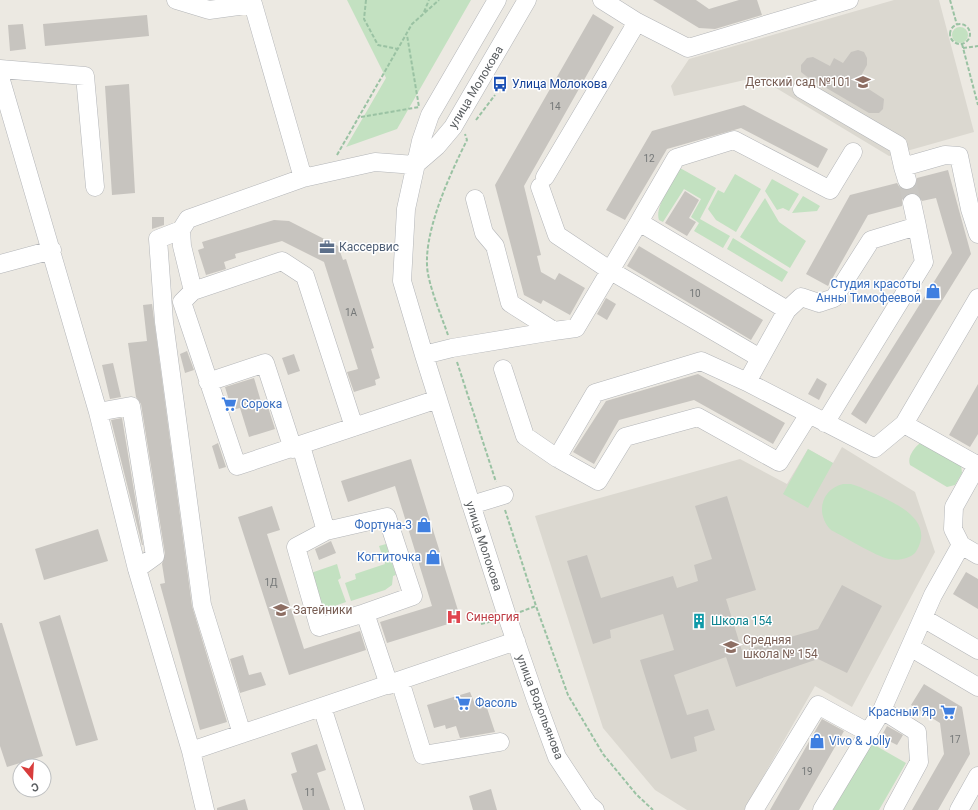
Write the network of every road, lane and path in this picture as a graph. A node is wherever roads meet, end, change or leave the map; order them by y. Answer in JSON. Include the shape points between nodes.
{"nodes":[{"id":1,"x":176,"y":0,"type":"edge"},
{"id":2,"x":366,"y":0,"type":"edge"},
{"id":3,"x":429,"y":0,"type":"edge"},
{"id":4,"x":439,"y":0,"type":"edge"},
{"id":5,"x":497,"y":0,"type":"edge"},
{"id":6,"x":527,"y":0,"type":"edge"},
{"id":7,"x":602,"y":0,"type":"edge"},
{"id":8,"x":849,"y":0,"type":"edge"},
{"id":9,"x":950,"y":0,"type":"edge"},
{"id":10,"x":259,"y":2,"type":"edge"},
{"id":11,"x":802,"y":7,"type":"edge"},
{"id":12,"x":423,"y":14,"type":"junction"},
{"id":13,"x":637,"y":22,"type":"junction"},
{"id":14,"x":957,"y":25,"type":"junction"},
{"id":15,"x":406,"y":34,"type":"junction"},
{"id":16,"x":962,"y":44,"type":"junction"},
{"id":17,"x":978,"y":46,"type":"edge"},
{"id":18,"x":964,"y":48,"type":"junction"},
{"id":19,"x":398,"y":49,"type":"junction"},
{"id":20,"x":0,"y":69,"type":"edge"},
{"id":21,"x":0,"y":77,"type":"edge"},
{"id":22,"x":802,"y":89,"type":"dead end"},
{"id":23,"x":495,"y":95,"type":"dead end"},
{"id":24,"x":978,"y":105,"type":"edge"},
{"id":25,"x":360,"y":117,"type":"junction"},
{"id":26,"x":474,"y":122,"type":"dead end"},
{"id":27,"x":469,"y":128,"type":"dead end"},
{"id":28,"x":853,"y":152,"type":"dead end"},
{"id":29,"x":331,"y":158,"type":"dead end"},
{"id":30,"x":415,"y":165,"type":"junction"},
{"id":31,"x":303,"y":178,"type":"junction"},
{"id":32,"x":94,"y":187,"type":"dead end"},
{"id":33,"x":475,"y":199,"type":"dead end"},
{"id":34,"x":912,"y":203,"type":"tunnel mouth"},
{"id":35,"x":639,"y":222,"type":"junction"},
{"id":36,"x":917,"y":226,"type":"junction"},
{"id":37,"x":181,"y":230,"type":"junction"},
{"id":38,"x":978,"y":234,"type":"edge"},
{"id":39,"x":52,"y":250,"type":"junction"},
{"id":40,"x":0,"y":264,"type":"edge"},
{"id":41,"x":611,"y":271,"type":"junction"},
{"id":42,"x":193,"y":291,"type":"junction"},
{"id":43,"x":978,"y":298,"type":"edge"},
{"id":44,"x":787,"y":310,"type":"junction"},
{"id":45,"x":554,"y":331,"type":"junction"},
{"id":46,"x":452,"y":348,"type":"junction"},
{"id":47,"x":424,"y":355,"type":"junction"},
{"id":48,"x":760,"y":358,"type":"junction"},
{"id":49,"x":503,"y":369,"type":"dead end"},
{"id":50,"x":208,"y":382,"type":"junction"},
{"id":51,"x":747,"y":382,"type":"junction"},
{"id":52,"x":438,"y":399,"type":"junction"},
{"id":53,"x":98,"y":412,"type":"junction"},
{"id":54,"x":809,"y":414,"type":"junction"},
{"id":55,"x":825,"y":423,"type":"junction"},
{"id":56,"x":904,"y":424,"type":"junction"},
{"id":57,"x":354,"y":427,"type":"junction"},
{"id":58,"x":297,"y":447,"type":"junction"},
{"id":59,"x":557,"y":458,"type":"junction"},
{"id":60,"x":978,"y":465,"type":"edge"},
{"id":61,"x":502,"y":495,"type":"junction"},
{"id":62,"x":471,"y":505,"type":"junction"},
{"id":63,"x":326,"y":531,"type":"junction"},
{"id":64,"x":960,"y":545,"type":"junction"},
{"id":65,"x":978,"y":555,"type":"edge"},
{"id":66,"x":137,"y":569,"type":"junction"},
{"id":67,"x":536,"y":606,"type":"junction"},
{"id":68,"x":520,"y":612,"type":"dead end"},
{"id":69,"x":365,"y":613,"type":"junction"},
{"id":70,"x":923,"y":618,"type":"junction"},
{"id":71,"x":494,"y":620,"type":"dead end"},
{"id":72,"x":481,"y":624,"type":"dead end"},
{"id":73,"x":516,"y":641,"type":"junction"},
{"id":74,"x":910,"y":647,"type":"junction"},
{"id":75,"x":978,"y":650,"type":"edge"},
{"id":76,"x":394,"y":683,"type":"junction"},
{"id":77,"x":978,"y":688,"type":"edge"},
{"id":78,"x":322,"y":707,"type":"junction"},
{"id":79,"x":882,"y":710,"type":"junction"},
{"id":80,"x":868,"y":733,"type":"junction"},
{"id":81,"x":242,"y":734,"type":"junction"},
{"id":82,"x":500,"y":742,"type":"dead end"},
{"id":83,"x":191,"y":751,"type":"junction"},
{"id":84,"x":978,"y":776,"type":"edge"},
{"id":85,"x":205,"y":810,"type":"edge"},
{"id":86,"x":355,"y":810,"type":"edge"},
{"id":87,"x":595,"y":810,"type":"edge"},
{"id":88,"x":653,"y":810,"type":"edge"},
{"id":89,"x":754,"y":810,"type":"edge"},
{"id":90,"x":822,"y":810,"type":"edge"},
{"id":91,"x":893,"y":810,"type":"edge"},
{"id":92,"x":958,"y":810,"type":"edge"}],
"edges":[{"from":1,"to":10,"type":"street","via":[[209,10]]},
{"from":2,"to":19,"type":"path","via":[[364,19],[378,45]]},
{"from":3,"to":12,"type":"path"},
{"from":4,"to":12,"type":"path"},
{"from":5,"to":30,"type":"street","name":"улица Молокова","via":[[430,115]]},
{"from":6,"to":30,"type":"street","name":"улица Молокова","via":[[453,127],[437,146]]},
{"from":7,"to":13,"type":"street"},
{"from":8,"to":11,"type":"street"},
{"from":9,"to":14,"type":"path"},
{"from":10,"to":31,"type":"street"},
{"from":11,"to":13,"type":"street","via":[[688,48]]},
{"from":12,"to":15,"type":"path"},
{"from":13,"to":41,"type":"street","via":[[543,182],[557,235]]},
{"from":14,"to":16,"type":"path","via":[[950,35],[953,41]]},
{"from":14,"to":16,"type":"path","via":[[964,25],[970,32],[970,38]]},
{"from":15,"to":19,"type":"path"},
{"from":15,"to":25,"type":"path","via":[[419,107]]},
{"from":16,"to":18,"type":"path"},
{"from":17,"to":18,"type":"path"},
{"from":18,"to":24,"type":"path"},
{"from":19,"to":25,"type":"path"},
{"from":20,"to":32,"type":"street","via":[[85,76]]},
{"from":21,"to":39,"type":"street"},
{"from":22,"to":38,"type":"street","via":[[898,145],[905,173],[945,155],[959,156]]},
{"from":23,"to":26,"type":"path"},
{"from":25,"to":29,"type":"path","via":[[337,155]]},
{"from":27,"to":46,"type":"path","via":[[465,134],[467,140],[446,182],[428,250],[428,273]]},
{"from":28,"to":35,"type":"street","via":[[830,190],[734,140],[676,158]]},
{"from":30,"to":31,"type":"street","via":[[375,162]]},
{"from":30,"to":47,"type":"street","name":"улица Молокова","via":[[406,209],[402,281]]},
{"from":31,"to":37,"type":"street","via":[[188,219]]},
{"from":33,"to":45,"type":"street","via":[[484,233],[495,246],[510,303]]},
{"from":34,"to":36,"type":"street"},
{"from":35,"to":41,"type":"street"},
{"from":35,"to":44,"type":"street"},
{"from":36,"to":44,"type":"street","via":[[871,240],[834,298],[819,303],[801,297]]},
{"from":36,"to":55,"type":"street","via":[[924,262]]},
{"from":37,"to":42,"type":"street","via":[[182,246]]},
{"from":37,"to":81,"type":"street","via":[[158,239],[164,322],[202,605]]},
{"from":39,"to":40,"type":"street"},
{"from":39,"to":53,"type":"street"},
{"from":41,"to":45,"type":"street","via":[[576,328]]},
{"from":41,"to":48,"type":"street"},
{"from":42,"to":50,"type":"street","via":[[182,302]]},
{"from":42,"to":57,"type":"street","via":[[282,261],[305,276]]},
{"from":43,"to":56,"type":"street"},
{"from":44,"to":48,"type":"street"},
{"from":45,"to":46,"type":"street"},
{"from":46,"to":47,"type":"street"},
{"from":46,"to":61,"type":"path"},
{"from":47,"to":52,"type":"street","name":"улица Молокова"},
{"from":48,"to":51,"type":"street"},
{"from":49,"to":59,"type":"street","via":[[525,436]]},
{"from":50,"to":58,"type":"street","via":[[265,363]]},
{"from":50,"to":58,"type":"street","via":[[237,466]]},
{"from":51,"to":54,"type":"street"},
{"from":51,"to":59,"type":"street","via":[[701,361],[595,393]]},
{"from":52,"to":57,"type":"street"},
{"from":52,"to":62,"type":"street","name":"улица Молокова"},
{"from":53,"to":66,"type":"street"},
{"from":53,"to":66,"type":"street","via":[[131,406],[154,556]]},
{"from":54,"to":55,"type":"street"},
{"from":54,"to":59,"type":"street","via":[[779,462],[698,417],[626,437],[598,481]]},
{"from":55,"to":56,"type":"street","via":[[875,448]]},
{"from":56,"to":60,"type":"street"},
{"from":57,"to":58,"type":"street"},
{"from":58,"to":63,"type":"street"},
{"from":60,"to":64,"type":"street","via":[[954,507],[953,529]]},
{"from":61,"to":62,"type":"street"},
{"from":61,"to":67,"type":"path"},
{"from":62,"to":73,"type":"street","name":"улица Молокова"},
{"from":63,"to":69,"type":"street","via":[[296,547],[319,627]]},
{"from":63,"to":69,"type":"street","via":[[387,517],[413,596]]},
{"from":64,"to":65,"type":"street"},
{"from":64,"to":70,"type":"street"},
{"from":66,"to":83,"type":"street"},
{"from":67,"to":68,"type":"path"},
{"from":67,"to":88,"type":"path","via":[[572,701],[603,754],[636,794]]},
{"from":69,"to":76,"type":"street"},
{"from":70,"to":74,"type":"street"},
{"from":70,"to":75,"type":"street"},
{"from":71,"to":72,"type":"path"},
{"from":73,"to":76,"type":"street"},
{"from":73,"to":87,"type":"street","name":"улица Водопьянова","via":[[557,757],[588,804]]},
{"from":74,"to":77,"type":"street"},
{"from":74,"to":79,"type":"street"},
{"from":76,"to":78,"type":"street"},
{"from":76,"to":82,"type":"street","via":[[423,755]]},
{"from":78,"to":81,"type":"street"},
{"from":78,"to":86,"type":"street"},
{"from":79,"to":80,"type":"street"},
{"from":79,"to":91,"type":"street","via":[[917,732],[919,762]]},
{"from":80,"to":89,"type":"street","via":[[818,705]]},
{"from":80,"to":90,"type":"street"},
{"from":81,"to":83,"type":"street"},
{"from":83,"to":85,"type":"street"},
{"from":84,"to":92,"type":"street"}]}
